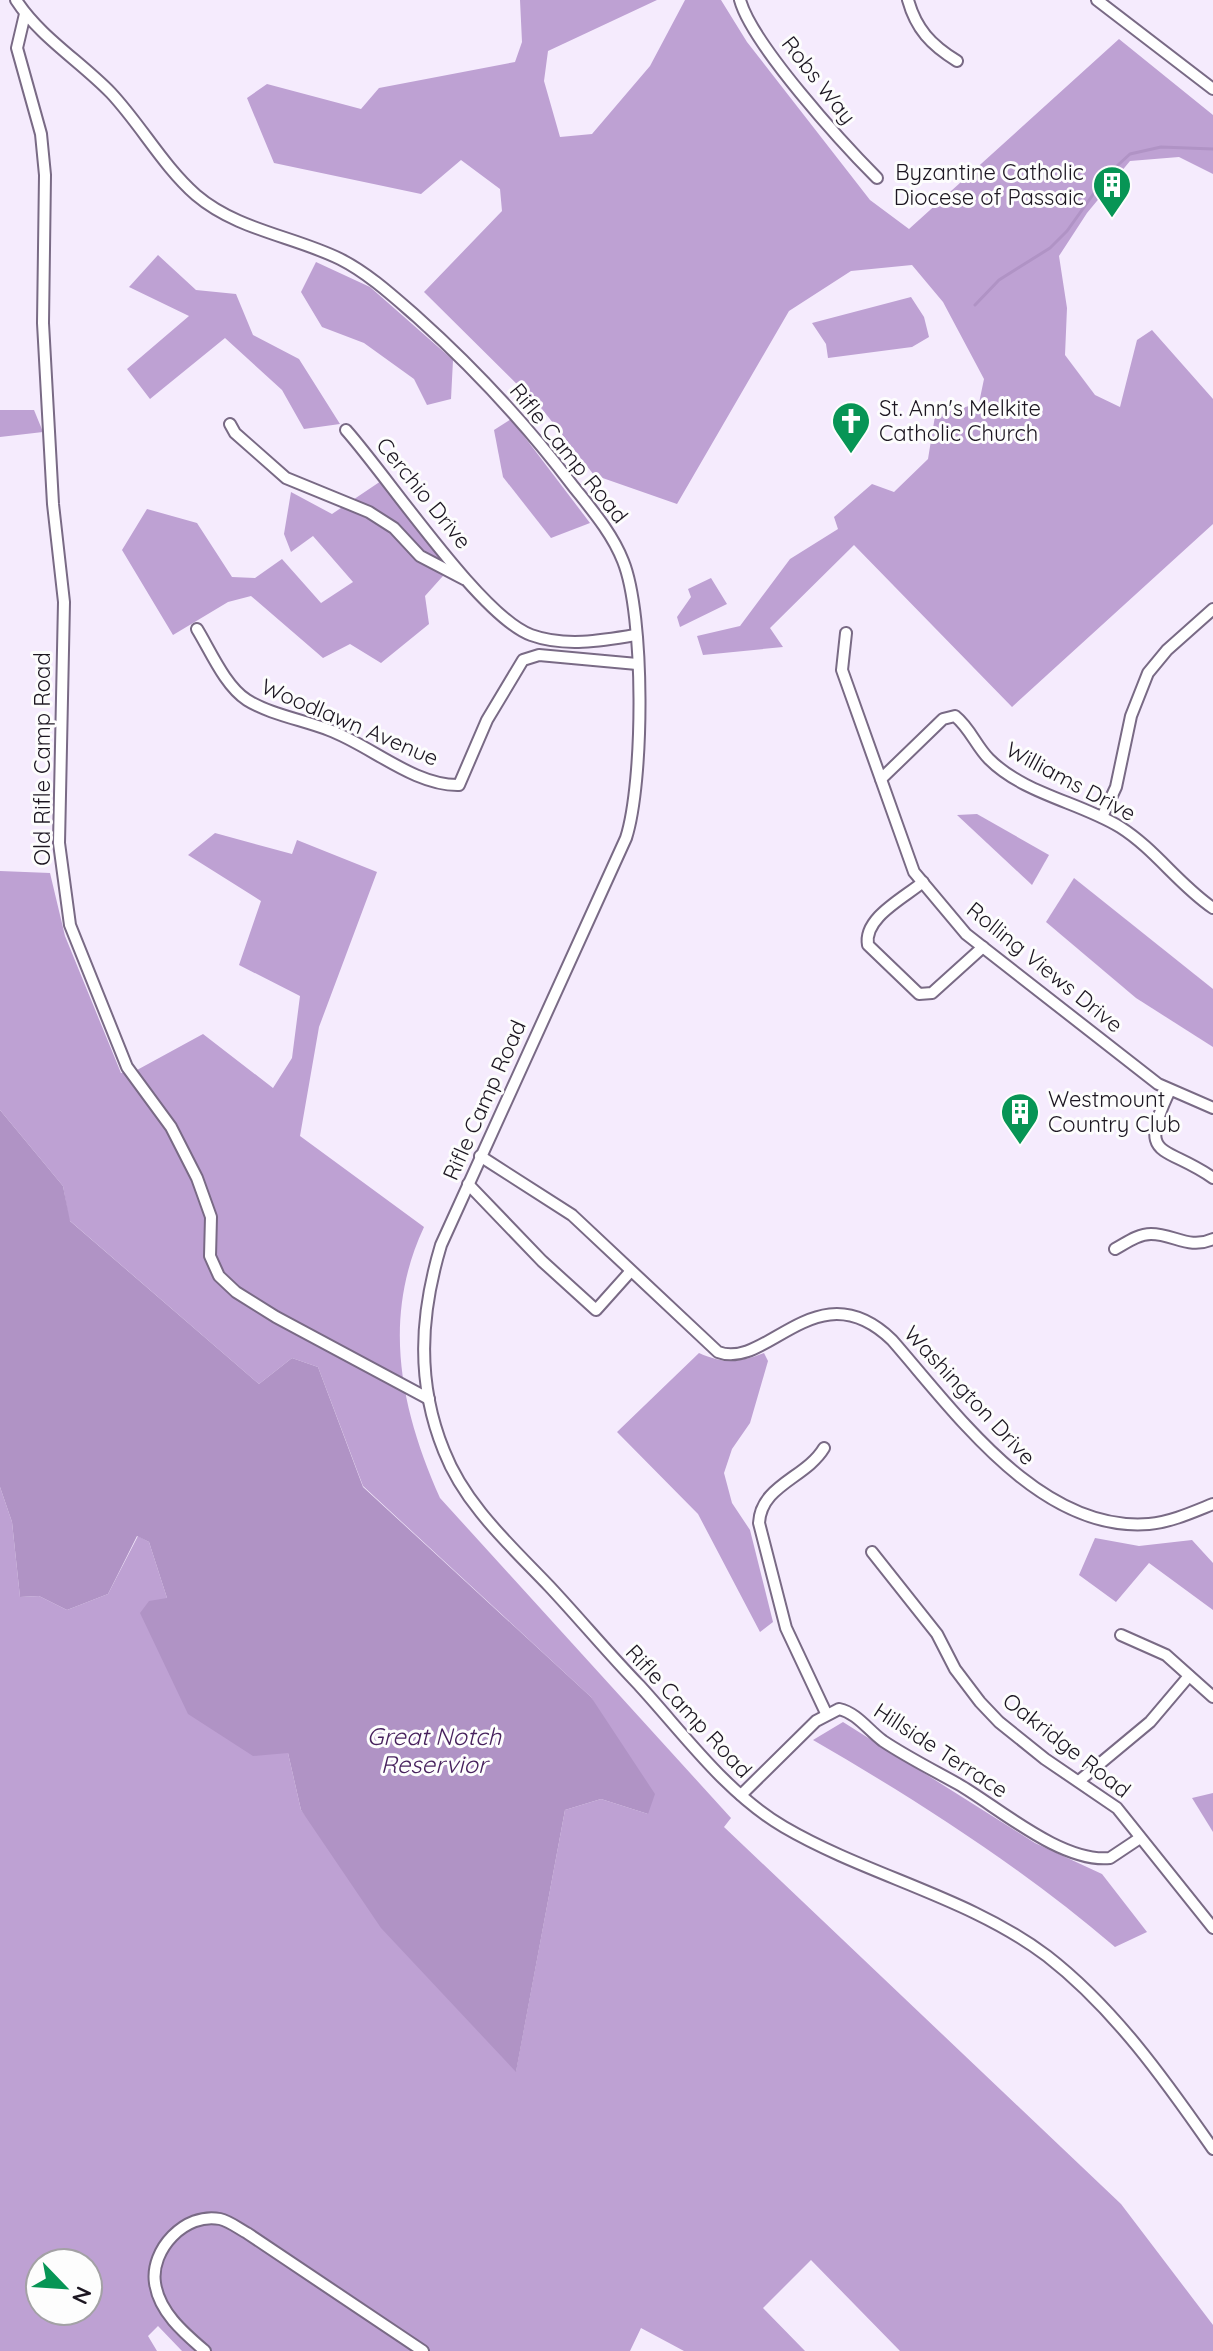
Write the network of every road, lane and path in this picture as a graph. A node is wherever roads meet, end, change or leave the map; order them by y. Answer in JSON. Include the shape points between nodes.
{"nodes":[{"id":1,"x":16,"y":0,"type":"edge"},
{"id":2,"x":740,"y":0,"type":"edge"},
{"id":3,"x":908,"y":0,"type":"edge"},
{"id":4,"x":1097,"y":0,"type":"edge"},
{"id":5,"x":25,"y":14,"type":"junction"},
{"id":6,"x":957,"y":61,"type":"dead end"},
{"id":7,"x":1213,"y":89,"type":"edge"},
{"id":8,"x":877,"y":178,"type":"dead end"},
{"id":9,"x":230,"y":424,"type":"dead end"},
{"id":10,"x":346,"y":430,"type":"dead end"},
{"id":11,"x":469,"y":582,"type":"junction"},
{"id":12,"x":1210,"y":616,"type":"edge"},
{"id":13,"x":197,"y":629,"type":"dead end"},
{"id":14,"x":846,"y":633,"type":"dead end"},
{"id":15,"x":635,"y":635,"type":"junction"},
{"id":16,"x":571,"y":642,"type":"junction"},
{"id":17,"x":571,"y":658,"type":"junction"},
{"id":18,"x":637,"y":664,"type":"junction"},
{"id":19,"x":881,"y":779,"type":"junction"},
{"id":20,"x":1102,"y":817,"type":"junction"},
{"id":21,"x":923,"y":882,"type":"junction"},
{"id":22,"x":1213,"y":908,"type":"edge"},
{"id":23,"x":983,"y":947,"type":"junction"},
{"id":24,"x":1170,"y":1090,"type":"junction"},
{"id":25,"x":1213,"y":1108,"type":"edge"},
{"id":26,"x":480,"y":1156,"type":"junction"},
{"id":27,"x":1213,"y":1178,"type":"edge"},
{"id":28,"x":468,"y":1184,"type":"junction"},
{"id":29,"x":1213,"y":1239,"type":"edge"},
{"id":30,"x":1115,"y":1249,"type":"dead end"},
{"id":31,"x":630,"y":1272,"type":"junction"},
{"id":32,"x":429,"y":1399,"type":"junction"},
{"id":33,"x":824,"y":1448,"type":"dead end"},
{"id":34,"x":1213,"y":1504,"type":"edge"},
{"id":35,"x":872,"y":1552,"type":"dead end"},
{"id":36,"x":1121,"y":1635,"type":"dead end"},
{"id":37,"x":1189,"y":1676,"type":"junction"},
{"id":38,"x":1213,"y":1697,"type":"edge"},
{"id":39,"x":826,"y":1713,"type":"junction"},
{"id":40,"x":1079,"y":1781,"type":"junction"},
{"id":41,"x":741,"y":1795,"type":"junction"},
{"id":42,"x":1140,"y":1838,"type":"junction"},
{"id":43,"x":1213,"y":1928,"type":"edge"},
{"id":44,"x":1213,"y":2149,"type":"edge"},
{"id":45,"x":205,"y":2351,"type":"edge"},
{"id":46,"x":423,"y":2351,"type":"edge"}],
"edges":[{"from":1,"to":5,"type":"street","name":"Rifle Camp Road"},
{"from":2,"to":8,"type":"street","name":"Robs Way","via":[[750,25],[848,150]]},
{"from":3,"to":6,"type":"street","via":[[925,36]]},
{"from":4,"to":7,"type":"street"},
{"from":5,"to":15,"type":"street","name":"Rifle Camp Road","via":[[111,94],[196,195],[255,228],[341,259],[467,362],[603,524],[624,563]]},
{"from":5,"to":32,"type":"street","name":"Old Rifle Camp Road","via":[[17,48],[44,151],[43,323],[64,602],[59,843],[70,925],[127,1067],[171,1127],[197,1178],[211,1217],[210,1256],[219,1276],[276,1317]]},
{"from":9,"to":11,"type":"street","name":"Cerchio Drive","via":[[286,478],[369,512],[394,528],[420,556]]},
{"from":10,"to":11,"type":"street","name":"Cerchio Drive"},
{"from":11,"to":16,"type":"street","name":"Cerchio Drive","via":[[513,626],[532,636]]},
{"from":12,"to":20,"type":"street","via":[[1156,662],[1141,688],[1120,774]]},
{"from":13,"to":17,"type":"street","name":"Woodlawn Avenue","via":[[247,700],[333,731],[448,785],[459,785],[467,774],[487,720],[523,660],[539,655]]},
{"from":14,"to":19,"type":"street","name":"Rolling Views Drive","via":[[842,670]]},
{"from":15,"to":16,"type":"street","name":"Cerchio Drive"},
{"from":15,"to":18,"type":"street","name":"Rifle Camp Road"},
{"from":16,"to":17,"type":"street"},
{"from":17,"to":18,"type":"street","name":"Woodlawn Avenue"},
{"from":18,"to":26,"type":"street","name":"Rifle Camp Road","via":[[634,814]]},
{"from":19,"to":20,"type":"street","name":"Williams Drive","via":[[943,719],[955,716],[989,759],[1011,775]]},
{"from":19,"to":21,"type":"street","name":"Rolling Views Drive","via":[[914,872]]},
{"from":20,"to":22,"type":"street","name":"Williams Drive","via":[[1132,836]]},
{"from":21,"to":23,"type":"street","name":"Rolling Views Drive"},
{"from":21,"to":23,"type":"street","via":[[872,924],[868,945],[919,994],[932,993]]},
{"from":23,"to":24,"type":"street","name":"Rolling Views Drive"},
{"from":24,"to":25,"type":"street","name":"Rolling Views Drive"},
{"from":24,"to":27,"type":"street","via":[[1154,1124],[1154,1137],[1165,1152]]},
{"from":26,"to":28,"type":"street","name":"Rifle Camp Road"},
{"from":26,"to":31,"type":"street","name":"Washington Drive","via":[[556,1202]]},
{"from":28,"to":31,"type":"street","via":[[596,1310]]},
{"from":28,"to":32,"type":"street","name":"Rifle Camp Road","via":[[441,1245],[427,1299],[422,1344]]},
{"from":29,"to":30,"type":"street","via":[[1190,1245],[1152,1234]]},
{"from":31,"to":34,"type":"street","name":"Washington Drive","via":[[726,1355],[749,1351],[814,1318],[845,1316],[872,1323],[1020,1479],[1047,1499],[1112,1521],[1147,1524]]},
{"from":32,"to":41,"type":"street","name":"Rifle Camp Road","via":[[444,1453],[476,1506]]},
{"from":33,"to":39,"type":"street","via":[[765,1499],[759,1523],[786,1628]]},
{"from":35,"to":40,"type":"street","name":"Oakridge Road","via":[[931,1625],[955,1669],[989,1712]]},
{"from":36,"to":37,"type":"street","via":[[1166,1655]]},
{"from":37,"to":38,"type":"street"},
{"from":37,"to":40,"type":"street","via":[[1150,1722]]},
{"from":39,"to":41,"type":"street"},
{"from":39,"to":42,"type":"street","name":"Hillside Terrace","via":[[839,1709],[853,1714],[917,1763],[1077,1853],[1110,1858]]},
{"from":40,"to":42,"type":"street","name":"Oakridge Road","via":[[1117,1808]]},
{"from":41,"to":44,"type":"street","name":"Rifle Camp Road","via":[[785,1828],[990,1922],[1045,1955],[1070,1974],[1143,2053]]},
{"from":42,"to":43,"type":"street","name":"Oakridge Road"},
{"from":45,"to":46,"type":"street","via":[[161,2304],[154,2271],[159,2254],[181,2228],[209,2218],[247,2233]]}]}
